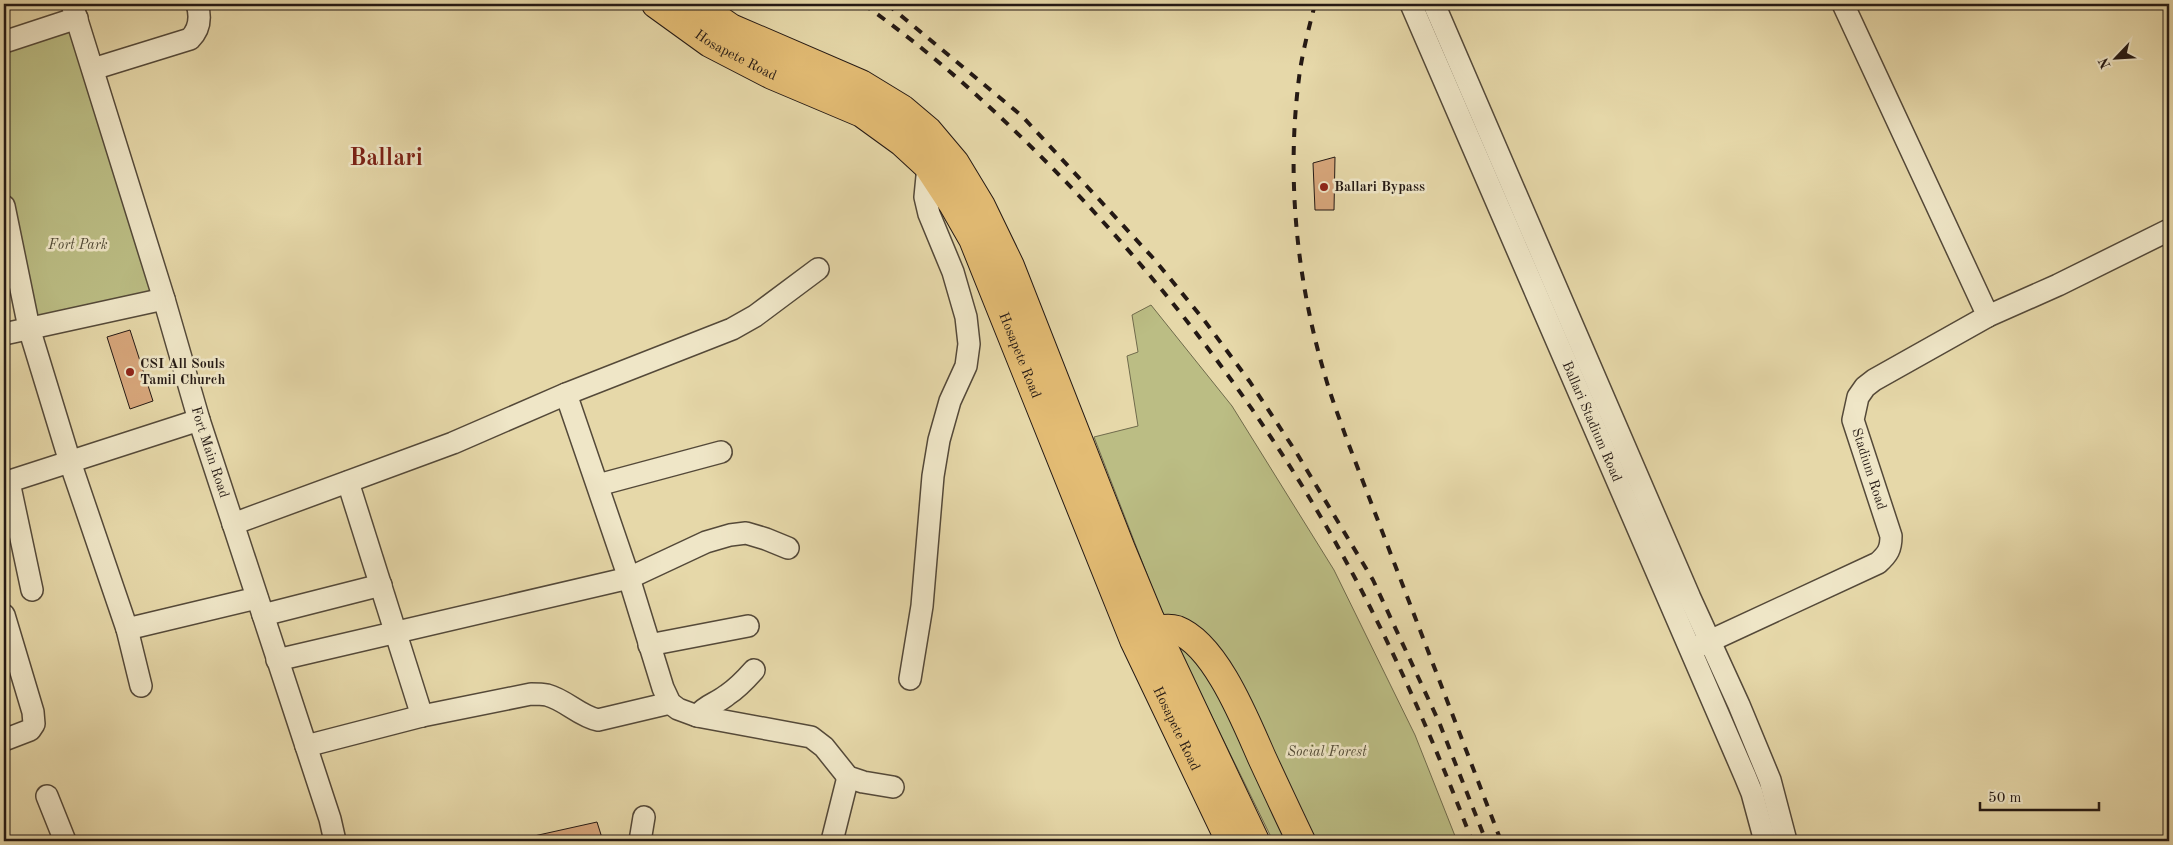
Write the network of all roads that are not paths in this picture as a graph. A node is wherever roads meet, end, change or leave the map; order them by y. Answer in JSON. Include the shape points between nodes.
{"nodes":[{"id":1,"x":196,"y":4,"type":"edge"},
{"id":2,"x":656,"y":4,"type":"edge"},
{"id":3,"x":696,"y":4,"type":"edge"},
{"id":4,"x":1411,"y":4,"type":"edge"},
{"id":5,"x":1434,"y":4,"type":"edge"},
{"id":6,"x":1843,"y":4,"type":"edge"},
{"id":7,"x":74,"y":11,"type":"edge"},
{"id":8,"x":4,"y":42,"type":"edge"},
{"id":9,"x":92,"y":69,"type":"junction"},
{"id":10,"x":928,"y":166,"type":"junction"},
{"id":11,"x":4,"y":206,"type":"edge"},
{"id":12,"x":2169,"y":230,"type":"edge"},
{"id":13,"x":818,"y":269,"type":"dead end"},
{"id":14,"x":164,"y":299,"type":"junction"},
{"id":15,"x":1988,"y":316,"type":"junction"},
{"id":16,"x":29,"y":328,"type":"junction"},
{"id":17,"x":4,"y":334,"type":"edge"},
{"id":18,"x":566,"y":394,"type":"junction"},
{"id":19,"x":198,"y":420,"type":"junction"},
{"id":20,"x":721,"y":452,"type":"dead end"},
{"id":21,"x":70,"y":462,"type":"junction"},
{"id":22,"x":348,"y":482,"type":"junction"},
{"id":23,"x":6,"y":483,"type":"edge"},
{"id":24,"x":598,"y":486,"type":"junction"},
{"id":25,"x":233,"y":524,"type":"junction"},
{"id":26,"x":788,"y":548,"type":"dead end"},
{"id":27,"x":629,"y":578,"type":"junction"},
{"id":28,"x":380,"y":585,"type":"junction"},
{"id":29,"x":32,"y":590,"type":"dead end"},
{"id":30,"x":260,"y":606,"type":"junction"},
{"id":31,"x":4,"y":615,"type":"edge"},
{"id":32,"x":748,"y":626,"type":"dead end"},
{"id":33,"x":127,"y":629,"type":"junction"},
{"id":34,"x":395,"y":632,"type":"junction"},
{"id":35,"x":1145,"y":635,"type":"junction"},
{"id":36,"x":1711,"y":640,"type":"junction"},
{"id":37,"x":650,"y":644,"type":"junction"},
{"id":38,"x":1690,"y":651,"type":"junction"},
{"id":39,"x":278,"y":660,"type":"junction"},
{"id":40,"x":754,"y":670,"type":"dead end"},
{"id":41,"x":910,"y":679,"type":"dead end"},
{"id":42,"x":141,"y":686,"type":"dead end"},
{"id":43,"x":670,"y":703,"type":"junction"},
{"id":44,"x":422,"y":716,"type":"junction"},
{"id":45,"x":697,"y":716,"type":"junction"},
{"id":46,"x":4,"y":740,"type":"edge"},
{"id":47,"x":306,"y":746,"type":"junction"},
{"id":48,"x":848,"y":777,"type":"junction"},
{"id":49,"x":893,"y":787,"type":"dead end"},
{"id":50,"x":47,"y":796,"type":"dead end"},
{"id":51,"x":644,"y":817,"type":"dead end"},
{"id":52,"x":65,"y":841,"type":"edge"},
{"id":53,"x":335,"y":841,"type":"edge"},
{"id":54,"x":640,"y":841,"type":"edge"},
{"id":55,"x":832,"y":841,"type":"edge"},
{"id":56,"x":1230,"y":841,"type":"edge"},
{"id":57,"x":1255,"y":841,"type":"edge"},
{"id":58,"x":1301,"y":841,"type":"edge"},
{"id":59,"x":1765,"y":841,"type":"edge"},
{"id":60,"x":1786,"y":841,"type":"edge"}],
"edges":[{"from":1,"to":9,"type":"street","via":[[199,23],[190,39]]},
{"from":2,"to":10,"type":"highway","name":"Hosapete Road","via":[[710,43],[772,75],[862,113]]},
{"from":3,"to":35,"type":"highway","name":"Hosapete Road","via":[[731,28],[861,84],[902,109],[928,131],[955,163],[981,206],[1026,305],[1121,550]]},
{"from":4,"to":38,"type":"street","name":"Ballari Stadium Road"},
{"from":5,"to":36,"type":"street","name":"Ballari Stadium Road","via":[[1686,589]]},
{"from":6,"to":15,"type":"street"},
{"from":7,"to":8,"type":"street"},
{"from":7,"to":9,"type":"street","name":"Fort Main Road"},
{"from":9,"to":14,"type":"street","name":"Fort Main Road"},
{"from":10,"to":35,"type":"highway","name":"Hosapete Road","via":[[973,239]]},
{"from":10,"to":41,"type":"street","via":[[925,197],[953,272],[966,317],[969,344],[966,366],[950,401],[938,440],[922,606]]},
{"from":11,"to":16,"type":"street"},
{"from":12,"to":15,"type":"street","name":"Stadium Road"},
{"from":13,"to":18,"type":"street","via":[[732,329]]},
{"from":14,"to":16,"type":"street"},
{"from":14,"to":19,"type":"street","name":"Fort Main Road"},
{"from":15,"to":36,"type":"street","name":"Stadium Road","via":[[1874,380],[1858,397],[1853,420],[1891,536],[1888,554],[1878,563]]},
{"from":16,"to":17,"type":"street"},
{"from":16,"to":21,"type":"street"},
{"from":18,"to":22,"type":"street","via":[[453,443]]},
{"from":18,"to":24,"type":"street"},
{"from":19,"to":21,"type":"street"},
{"from":19,"to":25,"type":"street","name":"Fort Main Road"},
{"from":20,"to":24,"type":"street"},
{"from":21,"to":23,"type":"street"},
{"from":21,"to":33,"type":"street"},
{"from":22,"to":25,"type":"street"},
{"from":22,"to":28,"type":"street"},
{"from":23,"to":29,"type":"street"},
{"from":24,"to":27,"type":"street"},
{"from":25,"to":30,"type":"street","name":"Fort Main Road"},
{"from":26,"to":27,"type":"street","via":[[746,533],[730,535],[706,542]]},
{"from":27,"to":34,"type":"street"},
{"from":27,"to":37,"type":"street"},
{"from":28,"to":30,"type":"street"},
{"from":28,"to":34,"type":"street"},
{"from":30,"to":33,"type":"street"},
{"from":30,"to":39,"type":"street","name":"Fort Main Road"},
{"from":31,"to":46,"type":"street","via":[[34,724],[30,730]]},
{"from":32,"to":37,"type":"street"},
{"from":33,"to":42,"type":"street"},
{"from":34,"to":39,"type":"street"},
{"from":34,"to":44,"type":"street"},
{"from":35,"to":56,"type":"highway","name":"Hosapete Road"},
{"from":35,"to":57,"type":"highway","name":"Hosapete Road"},
{"from":35,"to":58,"type":"highway","via":[[1165,628],[1176,630],[1200,648],[1231,690]]},
{"from":36,"to":38,"type":"street","name":"Stadium Road"},
{"from":36,"to":60,"type":"street","name":"Ballari Stadium Road","via":[[1770,780]]},
{"from":37,"to":43,"type":"street"},
{"from":38,"to":59,"type":"street","name":"Ballari Stadium Road","via":[[1752,793]]},
{"from":39,"to":47,"type":"street","name":"Fort Main Road"},
{"from":40,"to":45,"type":"street","via":[[732,692],[705,707]]},
{"from":43,"to":44,"type":"street","via":[[598,720],[587,718],[547,695],[530,694]]},
{"from":43,"to":45,"type":"street"},
{"from":44,"to":47,"type":"street"},
{"from":45,"to":48,"type":"street","via":[[811,738],[824,747]]},
{"from":47,"to":53,"type":"street","name":"Fort Main Road"},
{"from":48,"to":49,"type":"street"},
{"from":48,"to":55,"type":"street"},
{"from":50,"to":52,"type":"street"},
{"from":51,"to":54,"type":"street"}]}
